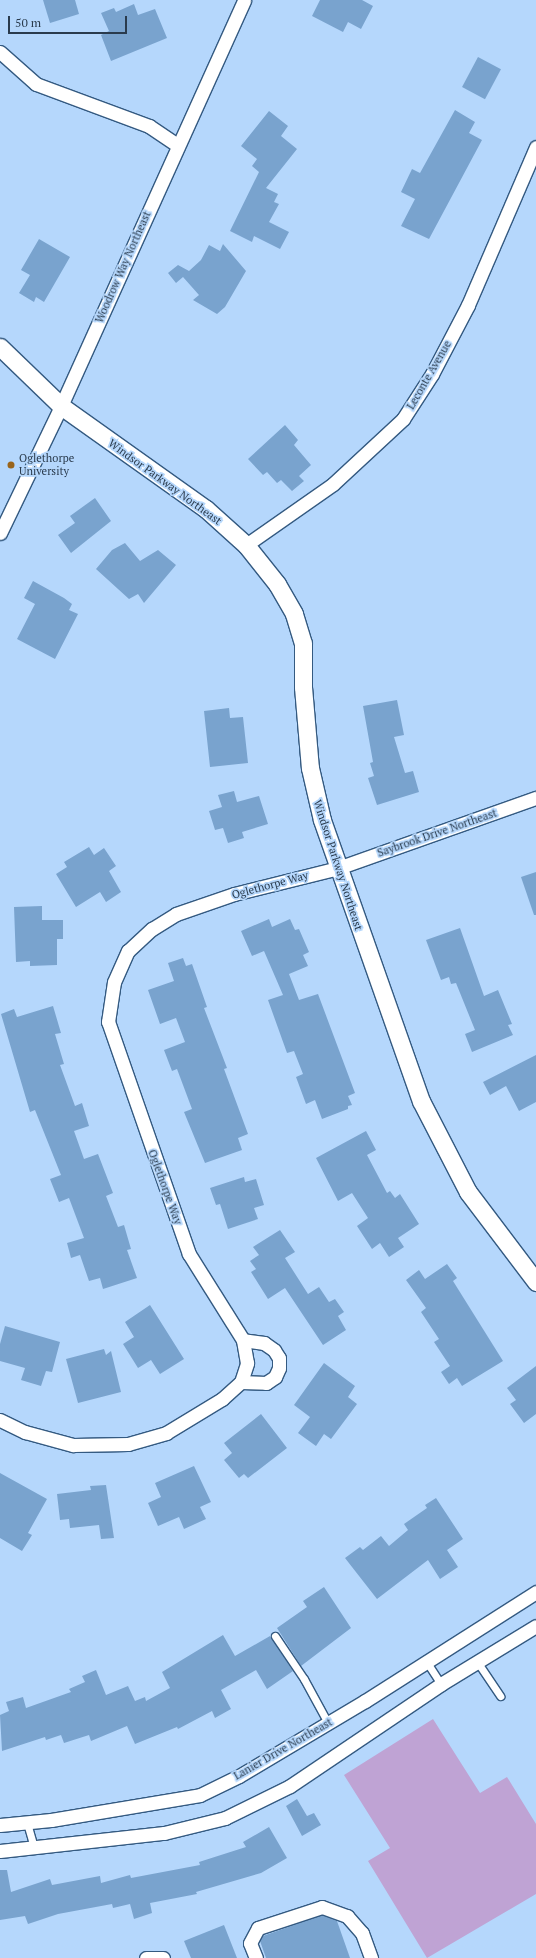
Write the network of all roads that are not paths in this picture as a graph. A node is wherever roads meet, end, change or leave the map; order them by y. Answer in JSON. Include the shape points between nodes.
{"nodes":[{"id":1,"x":244,"y":0,"type":"edge"},
{"id":2,"x":0,"y":52,"type":"edge"},
{"id":3,"x":177,"y":145,"type":"junction"},
{"id":4,"x":536,"y":146,"type":"edge"},
{"id":5,"x":0,"y":347,"type":"edge"},
{"id":6,"x":61,"y":406,"type":"junction"},
{"id":7,"x":0,"y":533,"type":"edge"},
{"id":8,"x":246,"y":545,"type":"junction"},
{"id":9,"x":536,"y":798,"type":"edge"},
{"id":10,"x":338,"y":868,"type":"junction"},
{"id":11,"x":536,"y":1282,"type":"edge"},
{"id":12,"x":243,"y":1340,"type":"junction"},
{"id":13,"x":241,"y":1382,"type":"junction"},
{"id":14,"x":0,"y":1420,"type":"edge"},
{"id":15,"x":536,"y":1592,"type":"edge"},
{"id":16,"x":536,"y":1626,"type":"edge"},
{"id":17,"x":275,"y":1636,"type":"dead end"},
{"id":18,"x":426,"y":1661,"type":"junction"},
{"id":19,"x":478,"y":1663,"type":"junction"},
{"id":20,"x":441,"y":1684,"type":"junction"},
{"id":21,"x":500,"y":1696,"type":"dead end"},
{"id":22,"x":328,"y":1723,"type":"junction"},
{"id":23,"x":27,"y":1823,"type":"junction"},
{"id":24,"x":0,"y":1825,"type":"edge"},
{"id":25,"x":34,"y":1847,"type":"junction"},
{"id":26,"x":0,"y":1851,"type":"edge"},
{"id":27,"x":146,"y":1958,"type":"edge"},
{"id":28,"x":163,"y":1958,"type":"edge"},
{"id":29,"x":256,"y":1958,"type":"edge"},
{"id":30,"x":371,"y":1958,"type":"edge"}],
"edges":[{"from":1,"to":3,"type":"street","name":"Woodrow Way Northeast"},
{"from":2,"to":3,"type":"street","via":[[36,84],[149,126]]},
{"from":3,"to":6,"type":"street","name":"Woodrow Way Northeast"},
{"from":4,"to":8,"type":"street","name":"Leconte Avenue","via":[[468,305],[432,374],[403,419],[333,484]]},
{"from":5,"to":6,"type":"street","name":"Windsor Parkway Northeast"},
{"from":6,"to":7,"type":"street","name":"Woodrow Way Northeast"},
{"from":6,"to":8,"type":"street","name":"Windsor Parkway Northeast","via":[[206,509]]},
{"from":8,"to":10,"type":"street","name":"Windsor Parkway Northeast","via":[[277,584],[294,614],[303,643],[303,687],[310,768],[322,820]]},
{"from":9,"to":10,"type":"street","name":"Saybrook Drive Northeast"},
{"from":10,"to":11,"type":"street","name":"Windsor Parkway Northeast","via":[[421,1101],[468,1192]]},
{"from":10,"to":12,"type":"street","name":"Oglethorpe Way","via":[[234,894],[176,914],[152,929],[128,951],[114,982],[108,1022],[189,1254]]},
{"from":12,"to":13,"type":"street","name":"Oglethorpe Way","via":[[247,1363]]},
{"from":12,"to":13,"type":"street","via":[[264,1343],[274,1350],[279,1358],[279,1368],[275,1377],[266,1383]]},
{"from":13,"to":14,"type":"street","via":[[222,1399],[166,1434],[128,1444],[73,1445],[25,1432]]},
{"from":15,"to":18,"type":"street","name":"Lanier Drive Northeast"},
{"from":16,"to":19,"type":"street"},
{"from":17,"to":22,"type":"lane","via":[[304,1679]]},
{"from":18,"to":20,"type":"lane"},
{"from":18,"to":22,"type":"street","name":"Lanier Drive Northeast"},
{"from":19,"to":20,"type":"street"},
{"from":19,"to":21,"type":"lane"},
{"from":20,"to":25,"type":"street","via":[[290,1786],[225,1818],[164,1833]]},
{"from":22,"to":23,"type":"street","name":"Lanier Drive Northeast","via":[[239,1776],[200,1795]]},
{"from":23,"to":24,"type":"street","name":"Lanier Drive Northeast"},
{"from":23,"to":25,"type":"lane"},
{"from":25,"to":26,"type":"street"},
{"from":27,"to":28,"type":"street"},
{"from":29,"to":30,"type":"street","via":[[250,1943],[258,1928],[322,1907],[347,1916],[362,1933]]}]}
